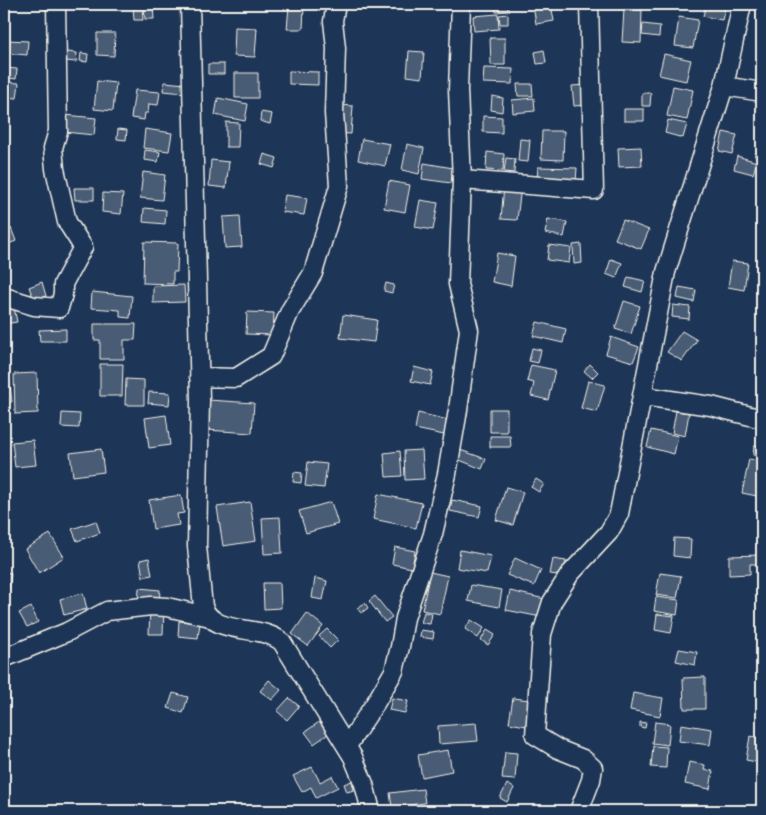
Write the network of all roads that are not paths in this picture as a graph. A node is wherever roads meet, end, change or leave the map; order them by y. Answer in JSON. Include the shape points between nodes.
{"nodes":[{"id":1,"x":56,"y":4,"type":"edge"},
{"id":2,"x":190,"y":4,"type":"edge"},
{"id":3,"x":336,"y":4,"type":"edge"},
{"id":4,"x":461,"y":4,"type":"edge"},
{"id":5,"x":589,"y":4,"type":"edge"},
{"id":6,"x":742,"y":4,"type":"edge"},
{"id":7,"x":724,"y":86,"type":"junction"},
{"id":8,"x":762,"y":92,"type":"edge"},
{"id":9,"x":462,"y":180,"type":"junction"},
{"id":10,"x":4,"y":299,"type":"edge"},
{"id":11,"x":199,"y":377,"type":"junction"},
{"id":12,"x":642,"y":396,"type":"junction"},
{"id":13,"x":762,"y":419,"type":"edge"},
{"id":14,"x":206,"y":616,"type":"junction"},
{"id":15,"x":4,"y":658,"type":"edge"},
{"id":16,"x":347,"y":746,"type":"junction"},
{"id":17,"x":371,"y":811,"type":"edge"},
{"id":18,"x":579,"y":811,"type":"edge"}],
"edges":[{"from":1,"to":10,"type":"street","via":[[58,131],[53,148],[67,222],[83,247],[63,284],[64,294],[59,308]]},
{"from":2,"to":11,"type":"street"},
{"from":3,"to":11,"type":"street","via":[[334,113],[339,186],[313,273],[290,310],[271,356],[236,378]]},
{"from":4,"to":9,"type":"street","via":[[458,90]]},
{"from":5,"to":9,"type":"street","via":[[594,190]]},
{"from":6,"to":7,"type":"street"},
{"from":7,"to":8,"type":"street"},
{"from":7,"to":12,"type":"street","via":[[666,272]]},
{"from":9,"to":16,"type":"street","via":[[458,284],[469,330],[447,474],[433,534],[405,618],[394,671]]},
{"from":11,"to":14,"type":"street","via":[[197,546],[202,607]]},
{"from":12,"to":13,"type":"street","via":[[711,406]]},
{"from":12,"to":18,"type":"street","via":[[619,514],[609,532],[570,574],[556,595],[542,634],[534,735],[583,759],[593,768]]},
{"from":14,"to":15,"type":"street","via":[[151,606],[108,611]]},
{"from":14,"to":16,"type":"street","via":[[224,625],[266,633],[282,642]]},
{"from":16,"to":17,"type":"street","via":[[364,784]]}]}
